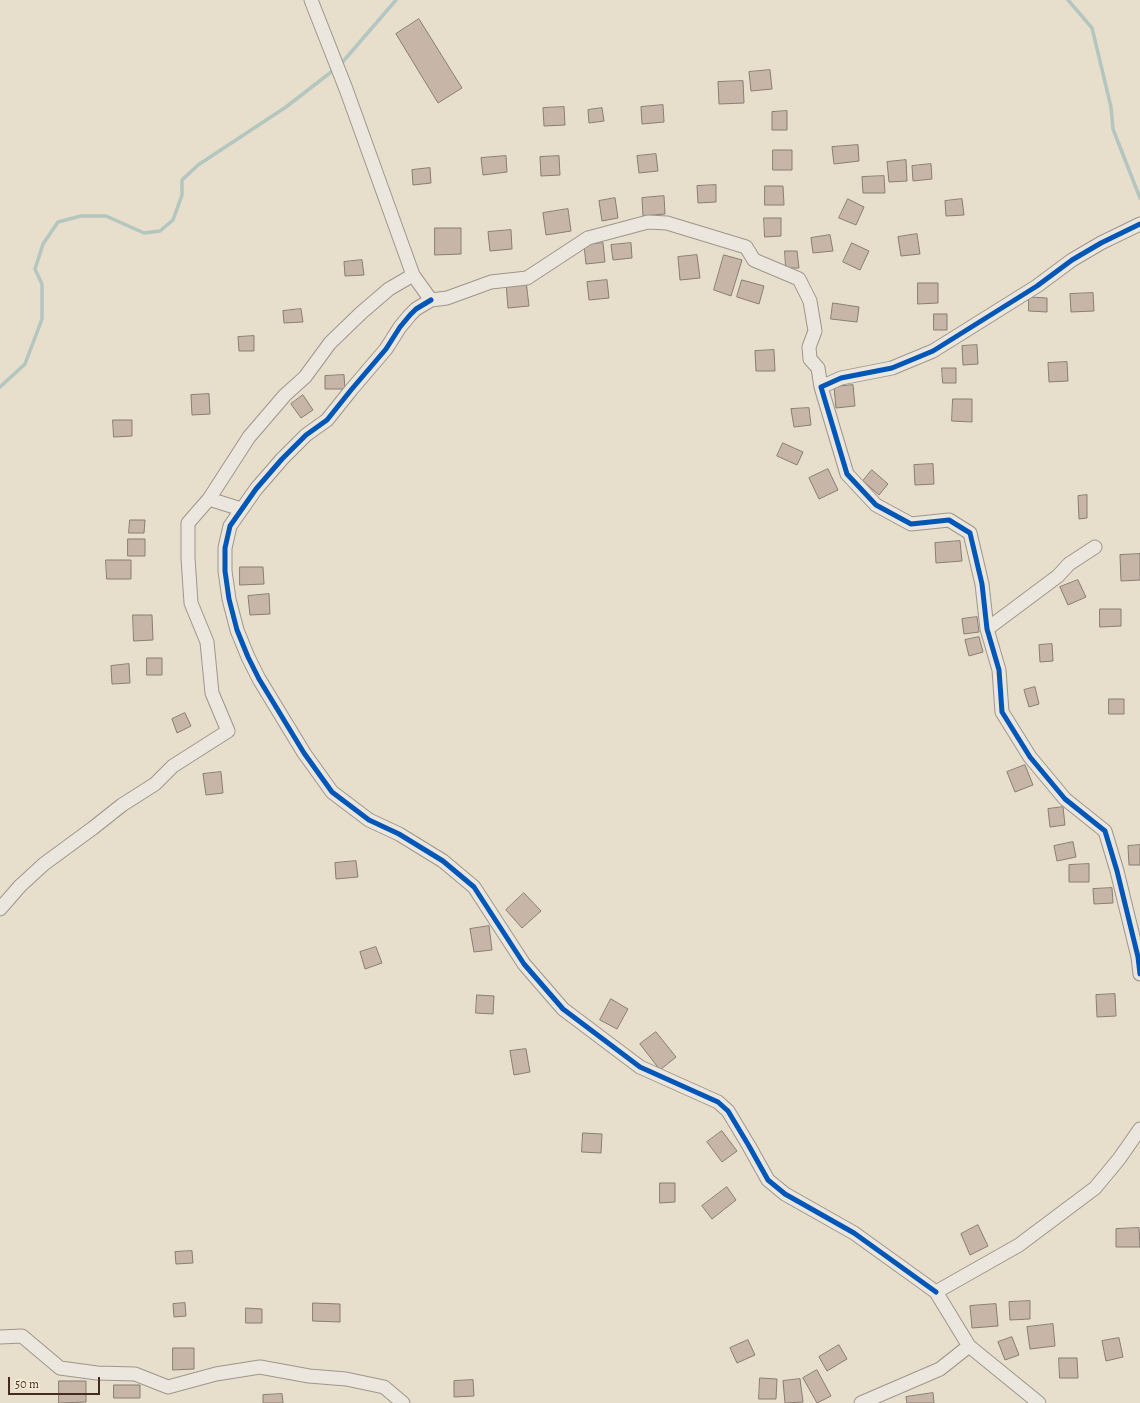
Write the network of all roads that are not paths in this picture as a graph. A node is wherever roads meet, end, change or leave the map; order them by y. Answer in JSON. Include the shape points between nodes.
{"nodes":[{"id":1,"x":311,"y":0,"type":"edge"},
{"id":2,"x":1140,"y":224,"type":"edge"},
{"id":3,"x":413,"y":275,"type":"junction"},
{"id":4,"x":431,"y":300,"type":"junction"},
{"id":5,"x":821,"y":387,"type":"junction"},
{"id":6,"x":209,"y":499,"type":"junction"},
{"id":7,"x":241,"y":509,"type":"junction"},
{"id":8,"x":1095,"y":547,"type":"dead end"},
{"id":9,"x":987,"y":629,"type":"junction"},
{"id":10,"x":0,"y":909,"type":"edge"},
{"id":11,"x":1140,"y":974,"type":"edge"},
{"id":12,"x":1140,"y":1129,"type":"edge"},
{"id":13,"x":936,"y":1292,"type":"junction"},
{"id":14,"x":0,"y":1337,"type":"edge"},
{"id":15,"x":969,"y":1346,"type":"junction"},
{"id":16,"x":403,"y":1403,"type":"edge"},
{"id":17,"x":861,"y":1403,"type":"edge"},
{"id":18,"x":1039,"y":1403,"type":"edge"}],
"edges":[{"from":1,"to":3,"type":"street","via":[[341,75]]},
{"from":2,"to":5,"type":"street","via":[[1078,257],[933,351],[892,368],[841,378]]},
{"from":3,"to":4,"type":"street"},
{"from":3,"to":6,"type":"street","via":[[389,289],[330,343],[305,376],[249,437]]},
{"from":4,"to":5,"type":"street","via":[[447,298],[491,282],[527,278],[588,238],[648,222],[667,223],[746,247],[754,260],[799,279],[810,301],[815,331],[809,347],[810,359],[818,368]]},
{"from":4,"to":7,"type":"street","via":[[410,315],[386,349],[327,420],[306,435]]},
{"from":5,"to":9,"type":"street","via":[[847,474],[876,504],[911,524],[949,520],[970,533],[982,584]]},
{"from":6,"to":7,"type":"street"},
{"from":6,"to":10,"type":"street","via":[[188,523],[191,603],[207,642],[212,692],[228,731],[173,766],[155,784],[122,805],[44,864]]},
{"from":7,"to":13,"type":"street","via":[[230,526],[225,548],[229,599],[237,630],[259,679],[304,754],[332,792],[369,820],[399,834],[443,861],[474,887],[524,964],[563,1009],[640,1067],[718,1102],[728,1111],[768,1180],[785,1194],[854,1233]]},
{"from":8,"to":9,"type":"street","via":[[1069,564],[1058,576]]},
{"from":9,"to":11,"type":"street","via":[[999,670],[1002,712],[1030,757],[1065,800],[1105,831],[1117,871]]},
{"from":12,"to":13,"type":"street","via":[[1095,1188],[1019,1245]]},
{"from":13,"to":15,"type":"street"},
{"from":14,"to":16,"type":"street","via":[[22,1336],[60,1368],[97,1373],[136,1374],[168,1387],[216,1374],[260,1367],[309,1376],[346,1379],[384,1388]]},
{"from":15,"to":17,"type":"street","via":[[940,1369]]},
{"from":15,"to":18,"type":"street"}]}
